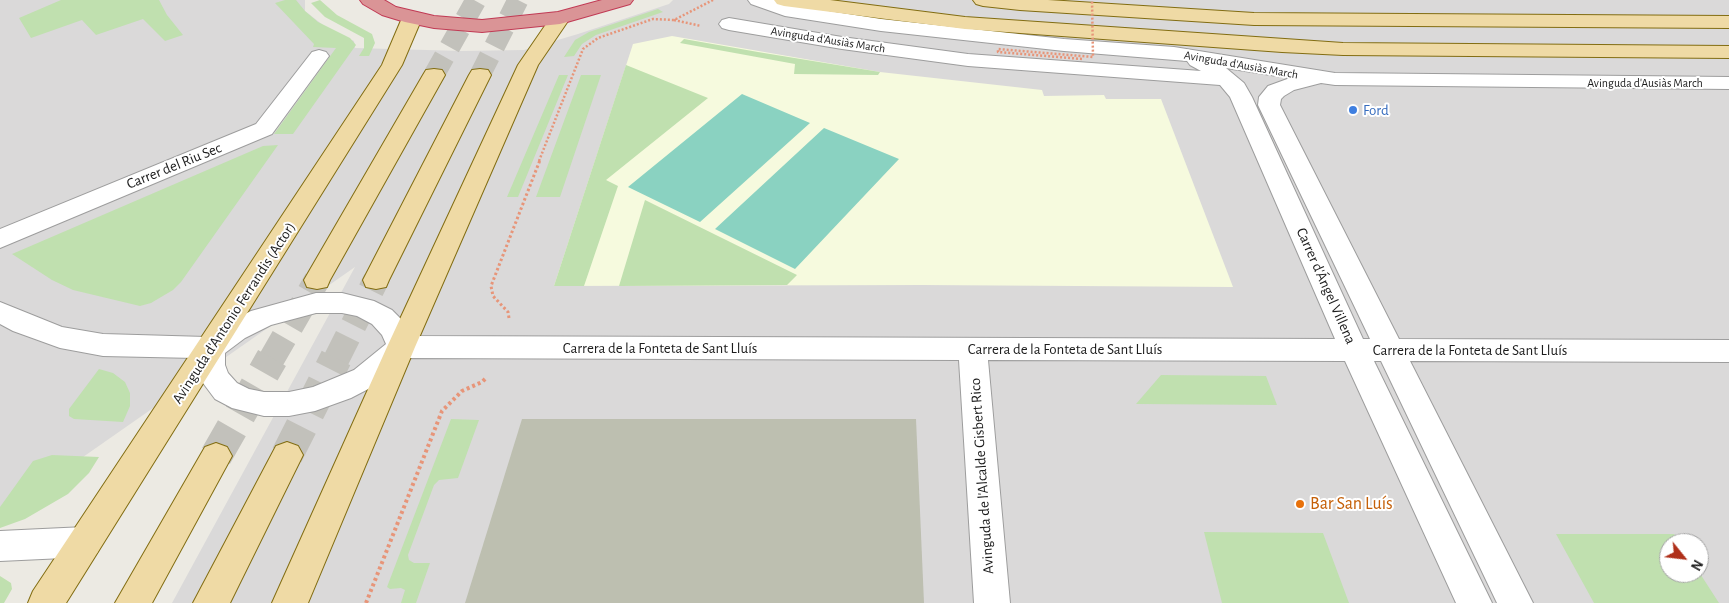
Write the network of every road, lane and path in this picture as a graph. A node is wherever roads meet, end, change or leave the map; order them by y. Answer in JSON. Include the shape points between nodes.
{"nodes":[{"id":1,"x":370,"y":0,"type":"edge"},
{"id":2,"x":623,"y":0,"type":"edge"},
{"id":3,"x":712,"y":0,"type":"edge"},
{"id":4,"x":758,"y":0,"type":"edge"},
{"id":5,"x":784,"y":0,"type":"edge"},
{"id":6,"x":983,"y":0,"type":"edge"},
{"id":7,"x":1092,"y":0,"type":"edge"},
{"id":8,"x":412,"y":18,"type":"junction"},
{"id":9,"x":560,"y":18,"type":"junction"},
{"id":10,"x":1729,"y":22,"type":"edge"},
{"id":11,"x":729,"y":24,"type":"dead end"},
{"id":12,"x":1729,"y":52,"type":"edge"},
{"id":13,"x":1174,"y":53,"type":"junction"},
{"id":14,"x":318,"y":56,"type":"dead end"},
{"id":15,"x":1082,"y":59,"type":"dead end"},
{"id":16,"x":434,"y":75,"type":"tunnel mouth"},
{"id":17,"x":480,"y":75,"type":"tunnel mouth"},
{"id":18,"x":1227,"y":79,"type":"junction"},
{"id":19,"x":1335,"y":79,"type":"junction"},
{"id":20,"x":1729,"y":83,"type":"edge"},
{"id":21,"x":0,"y":238,"type":"edge"},
{"id":22,"x":317,"y":280,"type":"tunnel mouth"},
{"id":23,"x":376,"y":280,"type":"tunnel mouth"},
{"id":24,"x":0,"y":312,"type":"edge"},
{"id":25,"x":510,"y":326,"type":"dead end"},
{"id":26,"x":400,"y":346,"type":"junction"},
{"id":27,"x":211,"y":348,"type":"junction"},
{"id":28,"x":973,"y":349,"type":"junction"},
{"id":29,"x":1354,"y":350,"type":"junction"},
{"id":30,"x":1389,"y":350,"type":"junction"},
{"id":31,"x":1729,"y":351,"type":"edge"},
{"id":32,"x":489,"y":375,"type":"dead end"},
{"id":33,"x":216,"y":456,"type":"tunnel mouth"},
{"id":34,"x":287,"y":456,"type":"tunnel mouth"},
{"id":35,"x":85,"y":542,"type":"junction"},
{"id":36,"x":0,"y":546,"type":"edge"},
{"id":37,"x":46,"y":603,"type":"edge"},
{"id":38,"x":134,"y":603,"type":"edge"},
{"id":39,"x":211,"y":603,"type":"edge"},
{"id":40,"x":290,"y":603,"type":"edge"},
{"id":41,"x":366,"y":603,"type":"edge"},
{"id":42,"x":992,"y":603,"type":"edge"},
{"id":43,"x":1474,"y":603,"type":"edge"},
{"id":44,"x":1515,"y":603,"type":"edge"}],
"edges":[{"from":1,"to":8,"type":"highway","via":[[389,11]]},
{"from":2,"to":9,"type":"highway"},
{"from":3,"to":25,"type":"path","via":[[674,20],[653,19],[598,38],[583,48],[491,286],[493,296],[508,312]]},
{"from":4,"to":13,"type":"street","name":"Avinguda d'Ausiàs March","via":[[784,10],[881,25],[1064,45]]},
{"from":5,"to":12,"type":"main road","name":"Avinguda d'Ausiàs March","via":[[965,23],[1343,49]]},
{"from":6,"to":10,"type":"main road","via":[[1254,19]]},
{"from":7,"to":15,"type":"path","bridge":true,"via":[[1093,57],[998,49],[998,52]]},
{"from":8,"to":9,"type":"highway","via":[[482,26]]},
{"from":8,"to":27,"type":"main road","name":"Avinguda d'Antonio Ferrandis (Actor)","via":[[392,65]]},
{"from":9,"to":26,"type":"main road","via":[[528,65]]},
{"from":11,"to":18,"type":"street","name":"Avinguda d'Ausiàs March","via":[[968,60]]},
{"from":13,"to":18,"type":"street","name":"Carrer d'Ángel Villena","via":[[1201,62]]},
{"from":13,"to":19,"type":"street","name":"Avinguda d'Ausiàs March"},
{"from":14,"to":21,"type":"street","name":"Carrer del Riu Sec","via":[[264,129]]},
{"from":16,"to":22,"type":"main road"},
{"from":17,"to":23,"type":"main road"},
{"from":18,"to":29,"type":"street","name":"Carrer d'Ángel Villena","via":[[1245,104]]},
{"from":19,"to":20,"type":"street","name":"Avinguda d'Ausiàs March"},
{"from":19,"to":30,"type":"street","name":"Carrer d'Ángel Villena","via":[[1288,85],[1270,97],[1268,105]]},
{"from":24,"to":27,"type":"street","via":[[60,337],[103,345]]},
{"from":26,"to":27,"type":"street","via":[[395,330],[382,317],[364,308],[325,303],[261,318]]},
{"from":26,"to":27,"type":"street","via":[[364,378],[323,396],[288,404],[243,400],[226,391],[215,379],[210,364]]},
{"from":26,"to":28,"type":"street","name":"Carrera de la Fonteta de Sant Lluís"},
{"from":26,"to":40,"type":"main road"},
{"from":27,"to":35,"type":"main road","name":"Avinguda d'Antonio Ferrandis (Actor)"},
{"from":28,"to":29,"type":"street","name":"Carrera de la Fonteta de Sant Lluís"},
{"from":28,"to":42,"type":"street","name":"Avinguda de l'Alcalde Gisbert Rico"},
{"from":29,"to":30,"type":"street","name":"Carrera de la Fonteta de Sant Lluís"},
{"from":29,"to":43,"type":"street","name":"Carrer d'Ángel Villena"},
{"from":30,"to":31,"type":"street","name":"Carrera de la Fonteta de Sant Lluís"},
{"from":30,"to":44,"type":"street","name":"Carrer d'Ángel Villena"},
{"from":32,"to":41,"type":"path","via":[[462,391],[442,411]]},
{"from":33,"to":38,"type":"main road"},
{"from":34,"to":39,"type":"main road"},
{"from":35,"to":36,"type":"street"},
{"from":35,"to":37,"type":"main road","name":"Avinguda d'Antonio Ferrandis (Actor)"}]}
